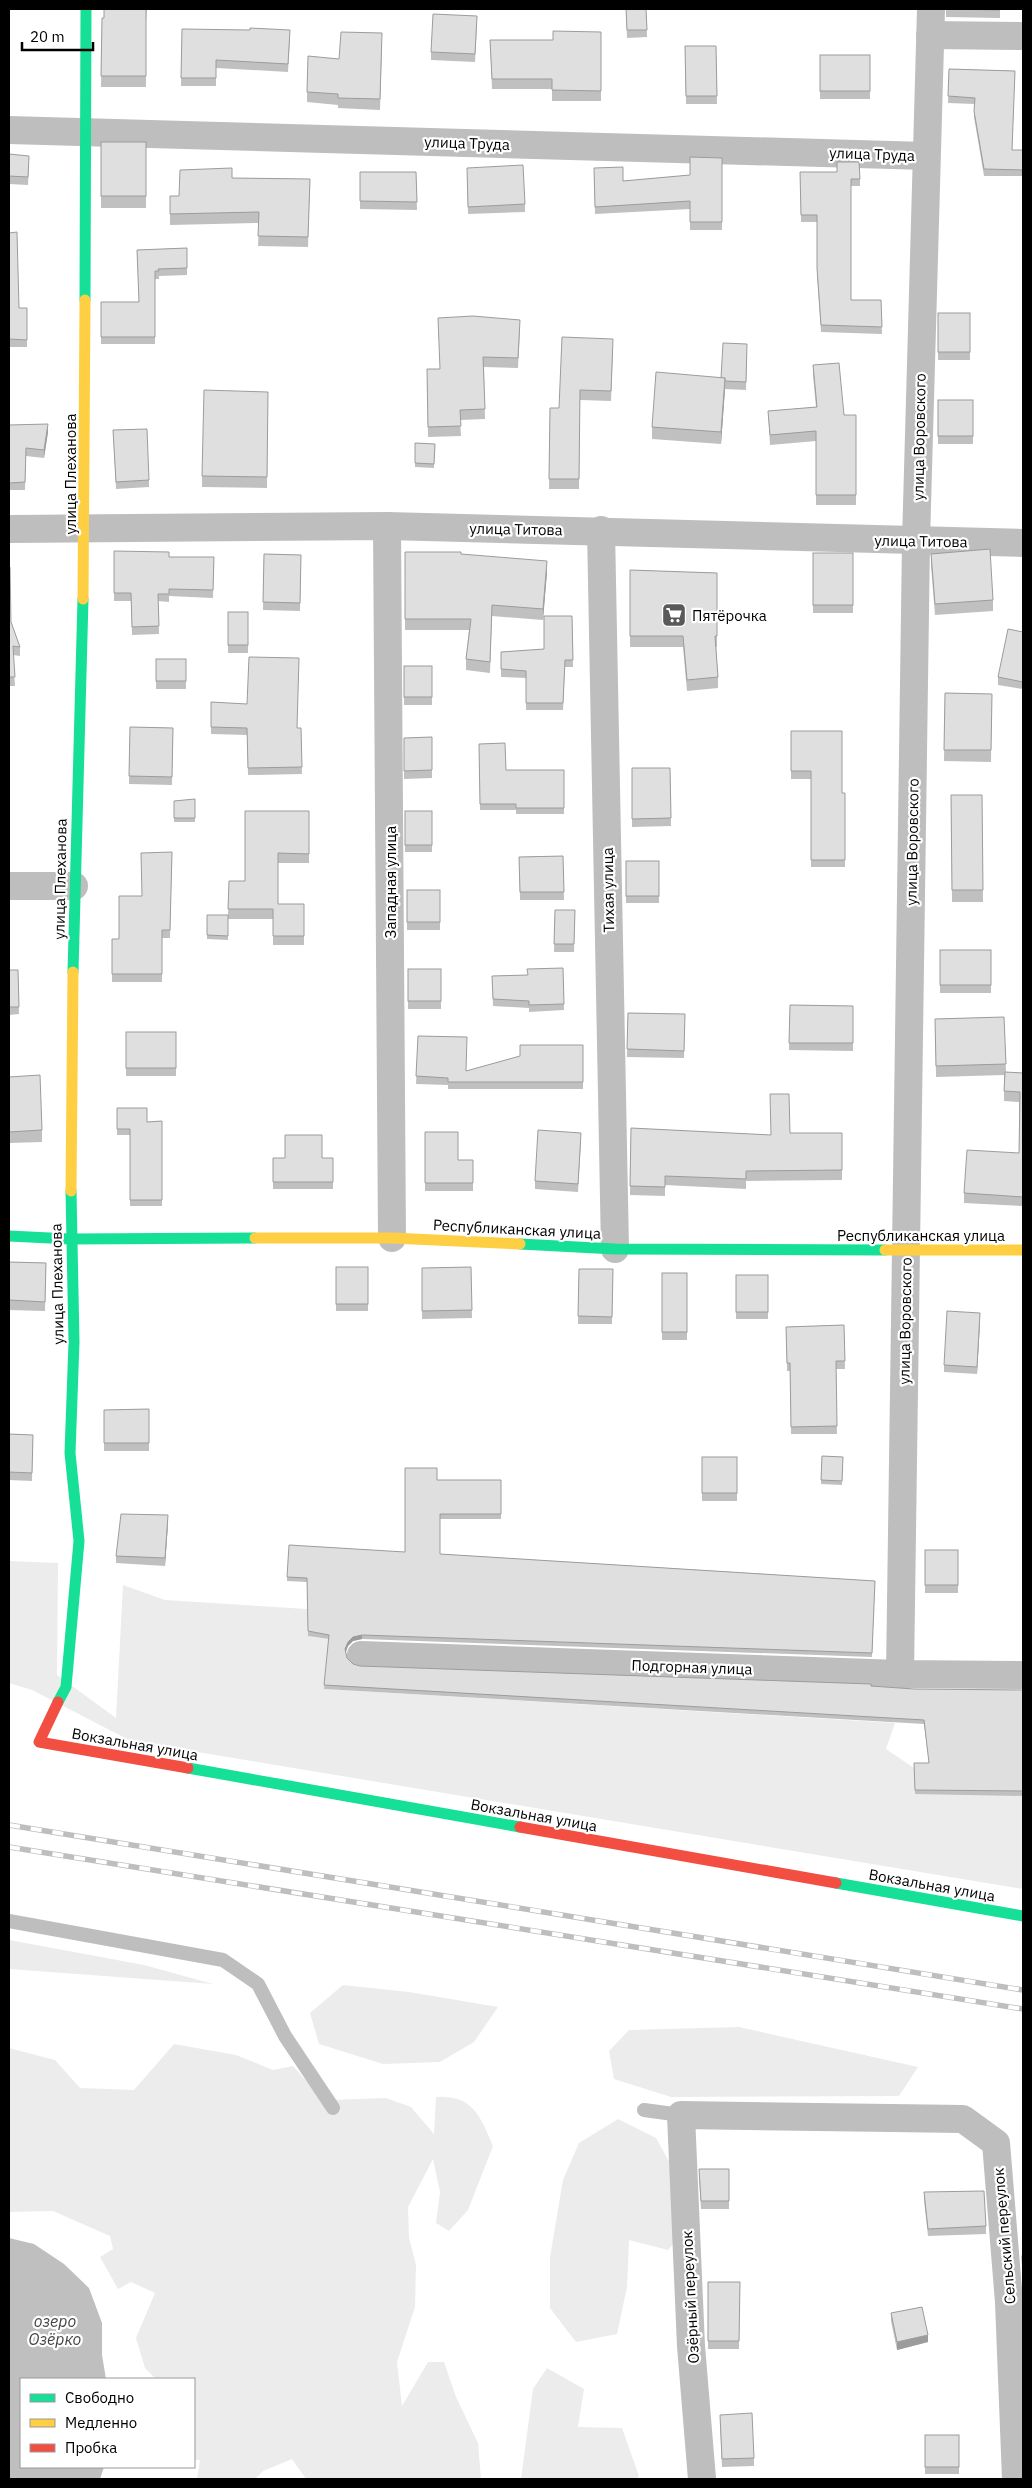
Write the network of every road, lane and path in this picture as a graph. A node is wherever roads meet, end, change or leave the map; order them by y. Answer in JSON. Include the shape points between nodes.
{"nodes":[{"id":1,"x":86,"y":9,"type":"edge"},
{"id":2,"x":931,"y":22,"type":"edge"},
{"id":3,"x":1023,"y":36,"type":"edge"},
{"id":4,"x":9,"y":130,"type":"edge"},
{"id":5,"x":87,"y":132,"type":"junction"},
{"id":6,"x":926,"y":156,"type":"junction"},
{"id":7,"x":387,"y":526,"type":"junction"},
{"id":8,"x":84,"y":528,"type":"junction"},
{"id":9,"x":9,"y":529,"type":"edge"},
{"id":10,"x":601,"y":530,"type":"junction"},
{"id":11,"x":916,"y":542,"type":"junction"},
{"id":12,"x":1023,"y":543,"type":"edge"},
{"id":13,"x":9,"y":886,"type":"edge"},
{"id":14,"x":74,"y":886,"type":"junction"},
{"id":15,"x":9,"y":1236,"type":"edge"},
{"id":16,"x":392,"y":1238,"type":"junction"},
{"id":17,"x":70,"y":1239,"type":"junction"},
{"id":18,"x":615,"y":1249,"type":"junction"},
{"id":19,"x":906,"y":1249,"type":"junction"},
{"id":20,"x":1023,"y":1250,"type":"edge"},
{"id":21,"x":360,"y":1656,"type":"dead end"},
{"id":22,"x":900,"y":1674,"type":"junction"},
{"id":23,"x":1023,"y":1675,"type":"edge"},
{"id":24,"x":39,"y":1742,"type":"joint"},
{"id":25,"x":1023,"y":1916,"type":"edge"},
{"id":26,"x":9,"y":1921,"type":"edge"},
{"id":27,"x":333,"y":2108,"type":"dead end"},
{"id":28,"x":644,"y":2110,"type":"dead end"},
{"id":29,"x":681,"y":2115,"type":"junction"},
{"id":30,"x":702,"y":2479,"type":"edge"},
{"id":31,"x":1016,"y":2479,"type":"edge"}],
"edges":[{"from":1,"to":5,"type":"street","name":"улица Плеханова"},
{"from":2,"to":3,"type":"street"},
{"from":2,"to":6,"type":"street","name":"улица Воровского"},
{"from":4,"to":5,"type":"street","name":"улица Труда"},
{"from":5,"to":6,"type":"street","name":"улица Труда"},
{"from":5,"to":8,"type":"street","name":"улица Плеханова"},
{"from":6,"to":11,"type":"street","name":"улица Воровского"},
{"from":7,"to":8,"type":"street","name":"улица Титова"},
{"from":7,"to":10,"type":"street","name":"улица Титова"},
{"from":7,"to":16,"type":"street","name":"Западная улица"},
{"from":8,"to":9,"type":"street","name":"улица Титова"},
{"from":8,"to":14,"type":"street","name":"улица Плеханова"},
{"from":10,"to":11,"type":"street","name":"улица Титова"},
{"from":10,"to":18,"type":"street","name":"Тихая улица"},
{"from":11,"to":12,"type":"street","name":"улица Титова"},
{"from":11,"to":19,"type":"street","name":"улица Воровского"},
{"from":13,"to":14,"type":"street"},
{"from":14,"to":17,"type":"street","name":"улица Плеханова"},
{"from":15,"to":17,"type":"street","name":"Республиканская улица"},
{"from":16,"to":17,"type":"street","name":"Республиканская улица"},
{"from":16,"to":18,"type":"street","name":"Республиканская улица"},
{"from":17,"to":24,"type":"street","name":"улица Плеханова","via":[[74,1342],[70,1453],[79,1541],[66,1687]]},
{"from":18,"to":19,"type":"street","name":"Республиканская улица"},
{"from":19,"to":20,"type":"street","name":"Республиканская улица"},
{"from":19,"to":22,"type":"street","name":"улица Воровского"},
{"from":21,"to":22,"type":"street","name":"Подгорная улица"},
{"from":22,"to":23,"type":"street","name":"Подгорная улица"},
{"from":24,"to":25,"type":"street","name":"Вокзальная улица"},
{"from":26,"to":27,"type":"lane","via":[[223,1960],[258,1984],[285,2036]]},
{"from":28,"to":29,"type":"lane"},
{"from":29,"to":30,"type":"street","name":"Озёрный переулок","via":[[691,2346]]},
{"from":29,"to":31,"type":"street","name":"Сельский переулок","via":[[963,2119],[996,2143],[1009,2302]]}]}
